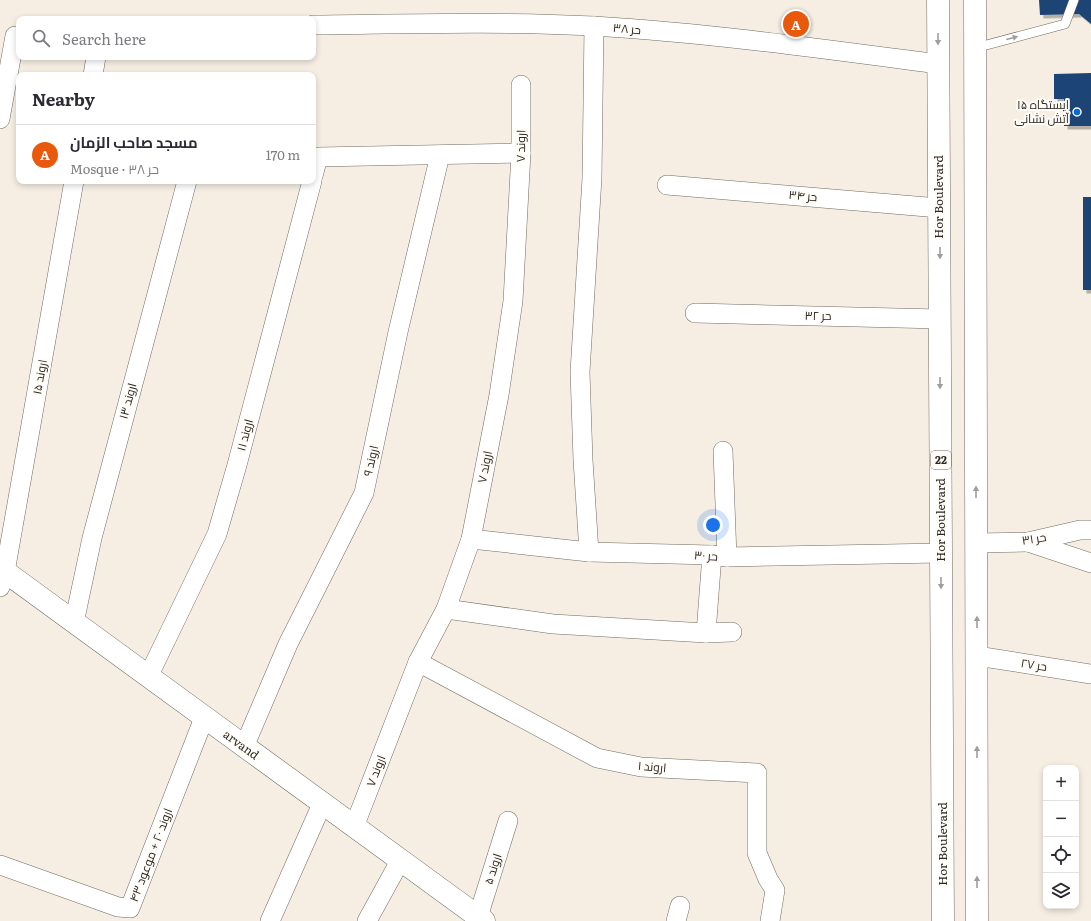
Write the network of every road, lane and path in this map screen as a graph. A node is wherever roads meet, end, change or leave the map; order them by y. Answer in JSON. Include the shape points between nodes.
{"nodes":[{"id":1,"x":938,"y":0,"type":"edge"},
{"id":2,"x":974,"y":0,"type":"edge"},
{"id":3,"x":1074,"y":0,"type":"edge"},
{"id":4,"x":316,"y":25,"type":"edge"},
{"id":5,"x":594,"y":26,"type":"junction"},
{"id":6,"x":11,"y":36,"type":"edge"},
{"id":7,"x":975,"y":48,"type":"junction"},
{"id":8,"x":96,"y":60,"type":"edge"},
{"id":9,"x":938,"y":64,"type":"junction"},
{"id":10,"x":94,"y":72,"type":"edge"},
{"id":11,"x":521,"y":86,"type":"dead end"},
{"id":12,"x":0,"y":118,"type":"edge"},
{"id":13,"x":521,"y":153,"type":"junction"},
{"id":14,"x":440,"y":155,"type":"junction"},
{"id":15,"x":316,"y":165,"type":"edge"},
{"id":16,"x":73,"y":184,"type":"edge"},
{"id":17,"x":186,"y":184,"type":"edge"},
{"id":18,"x":311,"y":184,"type":"edge"},
{"id":19,"x":667,"y":186,"type":"dead end"},
{"id":20,"x":939,"y":208,"type":"junction"},
{"id":21,"x":695,"y":313,"type":"dead end"},
{"id":22,"x":940,"y":319,"type":"junction"},
{"id":23,"x":723,"y":451,"type":"dead end"},
{"id":24,"x":1091,"y":530,"type":"edge"},
{"id":25,"x":471,"y":539,"type":"junction"},
{"id":26,"x":1028,"y":542,"type":"junction"},
{"id":27,"x":976,"y":543,"type":"junction"},
{"id":28,"x":589,"y":552,"type":"junction"},
{"id":29,"x":941,"y":553,"type":"junction"},
{"id":30,"x":719,"y":556,"type":"junction"},
{"id":31,"x":1091,"y":563,"type":"edge"},
{"id":32,"x":2,"y":576,"type":"edge"},
{"id":33,"x":446,"y":609,"type":"junction"},
{"id":34,"x":74,"y":623,"type":"junction"},
{"id":35,"x":732,"y":632,"type":"dead end"},
{"id":36,"x":706,"y":633,"type":"junction"},
{"id":37,"x":977,"y":656,"type":"junction"},
{"id":38,"x":418,"y":662,"type":"junction"},
{"id":39,"x":1091,"y":674,"type":"edge"},
{"id":40,"x":148,"y":677,"type":"junction"},
{"id":41,"x":204,"y":718,"type":"junction"},
{"id":42,"x":244,"y":747,"type":"junction"},
{"id":43,"x":322,"y":804,"type":"junction"},
{"id":44,"x":508,"y":821,"type":"dead end"},
{"id":45,"x":354,"y":827,"type":"junction"},
{"id":46,"x":400,"y":860,"type":"junction"},
{"id":47,"x":0,"y":865,"type":"edge"},
{"id":48,"x":481,"y":919,"type":"edge"},
{"id":49,"x":270,"y":921,"type":"edge"},
{"id":50,"x":368,"y":921,"type":"edge"},
{"id":51,"x":770,"y":921,"type":"edge"},
{"id":52,"x":943,"y":921,"type":"edge"},
{"id":53,"x":977,"y":921,"type":"edge"}],
"edges":[{"from":1,"to":9,"type":"main road","name":"Hor Boulevard","number":"22","one_way":true},
{"from":2,"to":7,"type":"main road"},
{"from":7,"to":3,"type":"lane","one_way":true,"via":[[1065,24]]},
{"from":4,"to":5,"type":"street","name":"حر ۳۸"},
{"from":5,"to":9,"type":"street","name":"حر ۳۸","via":[[785,43]]},
{"from":5,"to":28,"type":"street","via":[[592,178],[580,372]]},
{"from":6,"to":12,"type":"street"},
{"from":27,"to":7,"type":"main road","one_way":true},
{"from":8,"to":10,"type":"street"},
{"from":9,"to":20,"type":"main road","name":"Hor Boulevard","number":"22"},
{"from":11,"to":13,"type":"street","name":"اروند ۷"},
{"from":13,"to":14,"type":"street"},
{"from":13,"to":25,"type":"street","name":"اروند ۷","via":[[513,302],[499,395]]},
{"from":14,"to":15,"type":"street","via":[[318,157]]},
{"from":14,"to":42,"type":"street","name":"اروند ۹","via":[[398,332],[364,493],[288,644]]},
{"from":16,"to":32,"type":"street","name":"اروند ۱۵"},
{"from":17,"to":34,"type":"street","name":"اروند ۱۳","via":[[92,538]]},
{"from":18,"to":40,"type":"street","name":"اروند ۱۱","via":[[217,534]]},
{"from":19,"to":20,"type":"street","name":"حر ۳۴"},
{"from":20,"to":22,"type":"main road","name":"Hor Boulevard","number":"22","one_way":true},
{"from":21,"to":22,"type":"street","name":"حر ۳۲"},
{"from":22,"to":29,"type":"main road","name":"Hor Boulevard","number":"22","one_way":true},
{"from":23,"to":30,"type":"street"},
{"from":24,"to":26,"type":"street","name":"حر ۳۱"},
{"from":25,"to":28,"type":"street","name":"حر ۳۰"},
{"from":25,"to":33,"type":"street","name":"اروند ۷"},
{"from":26,"to":27,"type":"street","name":"حر ۳۱"},
{"from":26,"to":31,"type":"street"},
{"from":37,"to":27,"type":"main road","one_way":true},
{"from":28,"to":30,"type":"street","name":"حر ۳۰"},
{"from":29,"to":30,"type":"street","name":"حر ۳۰"},
{"from":29,"to":52,"type":"main road","name":"Hor Boulevard","number":"22","one_way":true},
{"from":30,"to":36,"type":"street"},
{"from":32,"to":34,"type":"main road","name":"arvand"},
{"from":33,"to":36,"type":"street","via":[[553,624]]},
{"from":33,"to":38,"type":"street","name":"اروند ۷"},
{"from":34,"to":40,"type":"main road","name":"arvand"},
{"from":35,"to":36,"type":"street"},
{"from":37,"to":39,"type":"street","name":"حر ۲۷"},
{"from":53,"to":37,"type":"main road","one_way":true},
{"from":38,"to":45,"type":"street","name":"اروند ۷"},
{"from":38,"to":51,"type":"street","name":"اروند ۱","via":[[597,758],[641,767],[758,773],[757,852],[775,890]]},
{"from":40,"to":41,"type":"main road","name":"arvand"},
{"from":41,"to":42,"type":"main road","name":"arvand"},
{"from":41,"to":47,"type":"street","name":"اروند ۲۰ + موعود ۴۳","via":[[130,908],[118,907]]},
{"from":42,"to":43,"type":"main road","name":"arvand"},
{"from":43,"to":45,"type":"main road","name":"arvand"},
{"from":43,"to":49,"type":"street"},
{"from":44,"to":48,"type":"street","name":"اروند ۵"},
{"from":45,"to":46,"type":"main road","name":"arvand"},
{"from":46,"to":48,"type":"main road","name":"arvand"},
{"from":46,"to":50,"type":"street"}]}
